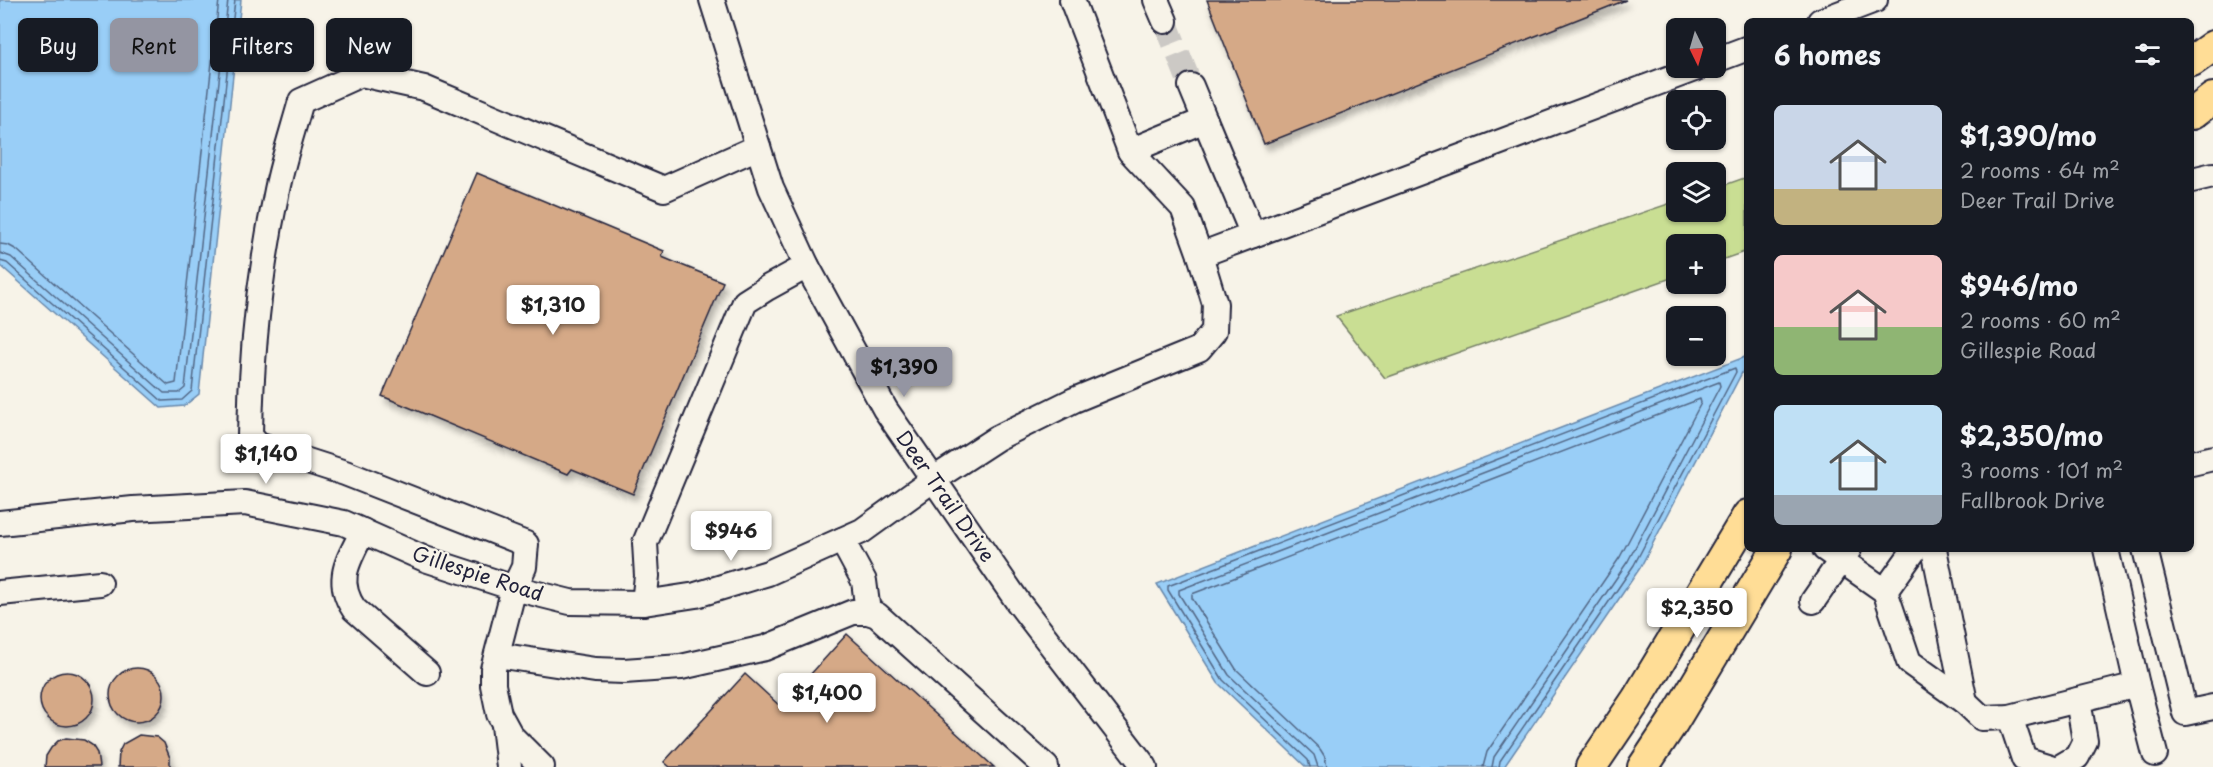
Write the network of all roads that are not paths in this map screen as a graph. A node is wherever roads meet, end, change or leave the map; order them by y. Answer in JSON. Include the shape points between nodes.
{"nodes":[{"id":1,"x":712,"y":0,"type":"edge"},
{"id":2,"x":1072,"y":0,"type":"edge"},
{"id":3,"x":1875,"y":0,"type":"edge"},
{"id":4,"x":1828,"y":18,"type":"edge"},
{"id":5,"x":2213,"y":46,"type":"edge"},
{"id":6,"x":1744,"y":50,"type":"edge"},
{"id":7,"x":1726,"y":56,"type":"edge"},
{"id":8,"x":2194,"y":60,"type":"edge"},
{"id":9,"x":1670,"y":78,"type":"edge"},
{"id":10,"x":1191,"y":86,"type":"tunnel mouth"},
{"id":11,"x":2213,"y":98,"type":"edge"},
{"id":12,"x":2194,"y":112,"type":"edge"},
{"id":13,"x":1205,"y":120,"type":"junction"},
{"id":14,"x":758,"y":147,"type":"junction"},
{"id":15,"x":1130,"y":151,"type":"junction"},
{"id":16,"x":2213,"y":175,"type":"edge"},
{"id":17,"x":2194,"y":180,"type":"edge"},
{"id":18,"x":1253,"y":235,"type":"junction"},
{"id":19,"x":1200,"y":255,"type":"junction"},
{"id":20,"x":807,"y":266,"type":"junction"},
{"id":21,"x":2213,"y":458,"type":"edge"},
{"id":22,"x":2194,"y":463,"type":"edge"},
{"id":23,"x":934,"y":479,"type":"junction"},
{"id":24,"x":1744,"y":522,"type":"edge"},
{"id":25,"x":0,"y":523,"type":"edge"},
{"id":26,"x":363,"y":531,"type":"junction"},
{"id":27,"x":842,"y":540,"type":"junction"},
{"id":28,"x":1775,"y":552,"type":"edge"},
{"id":29,"x":1913,"y":552,"type":"edge"},
{"id":30,"x":1935,"y":552,"type":"edge"},
{"id":31,"x":2107,"y":552,"type":"edge"},
{"id":32,"x":2146,"y":552,"type":"edge"},
{"id":33,"x":1838,"y":553,"type":"edge"},
{"id":34,"x":519,"y":577,"type":"junction"},
{"id":35,"x":100,"y":583,"type":"dead end"},
{"id":36,"x":1885,"y":591,"type":"junction"},
{"id":37,"x":0,"y":593,"type":"edge"},
{"id":38,"x":1813,"y":601,"type":"dead end"},
{"id":39,"x":644,"y":603,"type":"junction"},
{"id":40,"x":868,"y":612,"type":"junction"},
{"id":41,"x":1666,"y":649,"type":"junction"},
{"id":42,"x":497,"y":655,"type":"junction"},
{"id":43,"x":1703,"y":671,"type":"junction"},
{"id":44,"x":428,"y":673,"type":"dead end"},
{"id":45,"x":2137,"y":685,"type":"junction"},
{"id":46,"x":2078,"y":700,"type":"junction"},
{"id":47,"x":1965,"y":702,"type":"junction"},
{"id":48,"x":2213,"y":707,"type":"edge"},
{"id":49,"x":2010,"y":717,"type":"junction"},
{"id":50,"x":504,"y":723,"type":"junction"},
{"id":51,"x":2155,"y":754,"type":"dead end"},
{"id":52,"x":509,"y":767,"type":"edge"},
{"id":53,"x":542,"y":767,"type":"edge"},
{"id":54,"x":1046,"y":767,"type":"edge"},
{"id":55,"x":1145,"y":767,"type":"edge"},
{"id":56,"x":1591,"y":767,"type":"edge"},
{"id":57,"x":1643,"y":767,"type":"edge"},
{"id":58,"x":2050,"y":767,"type":"edge"},
{"id":59,"x":2060,"y":767,"type":"edge"}],
"edges":[{"from":1,"to":14,"type":"street","name":"Deer Trail Drive"},
{"from":2,"to":15,"type":"street"},
{"from":3,"to":4,"type":"street"},
{"from":5,"to":8,"type":"main road"},
{"from":6,"to":7,"type":"street"},
{"from":9,"to":18,"type":"street"},
{"from":10,"to":13,"type":"street"},
{"from":11,"to":12,"type":"main road"},
{"from":13,"to":15,"type":"street"},
{"from":13,"to":18,"type":"street"},
{"from":14,"to":20,"type":"street","name":"Deer Trail Drive","via":[[771,188]]},
{"from":14,"to":34,"type":"street","via":[[664,189],[424,88],[361,74],[301,101],[277,189],[259,303],[250,436],[258,445],[345,473],[526,544]]},
{"from":15,"to":19,"type":"street","name":"Gillespie Road","via":[[1183,208]]},
{"from":16,"to":17,"type":"street"},
{"from":18,"to":19,"type":"street"},
{"from":19,"to":23,"type":"street","name":"Gillespie Road","via":[[1215,304],[1214,331],[1199,349],[1074,400],[996,438]]},
{"from":20,"to":23,"type":"street","name":"Deer Trail Drive","via":[[885,409]]},
{"from":20,"to":39,"type":"street","via":[[745,302],[645,543]]},
{"from":21,"to":22,"type":"street"},
{"from":23,"to":27,"type":"street","name":"Gillespie Road","via":[[862,531]]},
{"from":23,"to":55,"type":"street","name":"Deer Trail Drive","via":[[1018,602]]},
{"from":24,"to":41,"type":"main road"},
{"from":25,"to":26,"type":"street","name":"Gillespie Road","via":[[133,509],[245,503],[344,523]]},
{"from":26,"to":34,"type":"street","name":"Gillespie Road","via":[[425,559]]},
{"from":26,"to":44,"type":"street","via":[[344,573],[348,600]]},
{"from":27,"to":39,"type":"street","name":"Gillespie Road","via":[[768,573],[696,595]]},
{"from":27,"to":40,"type":"street","via":[[864,581]]},
{"from":28,"to":43,"type":"main road"},
{"from":29,"to":36,"type":"street"},
{"from":30,"to":47,"type":"street"},
{"from":31,"to":45,"type":"street"},
{"from":32,"to":48,"type":"street","via":[[2185,713]]},
{"from":33,"to":36,"type":"street"},
{"from":33,"to":38,"type":"street"},
{"from":34,"to":39,"type":"street","name":"Gillespie Road","via":[[570,602]]},
{"from":34,"to":42,"type":"street"},
{"from":35,"to":37,"type":"street"},
{"from":36,"to":47,"type":"street","via":[[1909,662]]},
{"from":40,"to":42,"type":"street","via":[[853,612],[765,648],[681,667],[595,670]]},
{"from":40,"to":54,"type":"street","via":[[877,615]]},
{"from":41,"to":43,"type":"main road"},
{"from":41,"to":56,"type":"main road"},
{"from":42,"to":50,"type":"street","via":[[493,685]]},
{"from":43,"to":57,"type":"main road"},
{"from":45,"to":46,"type":"street"},
{"from":45,"to":51,"type":"street"},
{"from":46,"to":49,"type":"street"},
{"from":46,"to":59,"type":"street","via":[[2085,741],[2077,757]]},
{"from":47,"to":49,"type":"street","via":[[1982,718]]},
{"from":49,"to":58,"type":"street","via":[[2024,759]]},
{"from":50,"to":52,"type":"street"},
{"from":50,"to":53,"type":"street","via":[[511,736]]}]}
